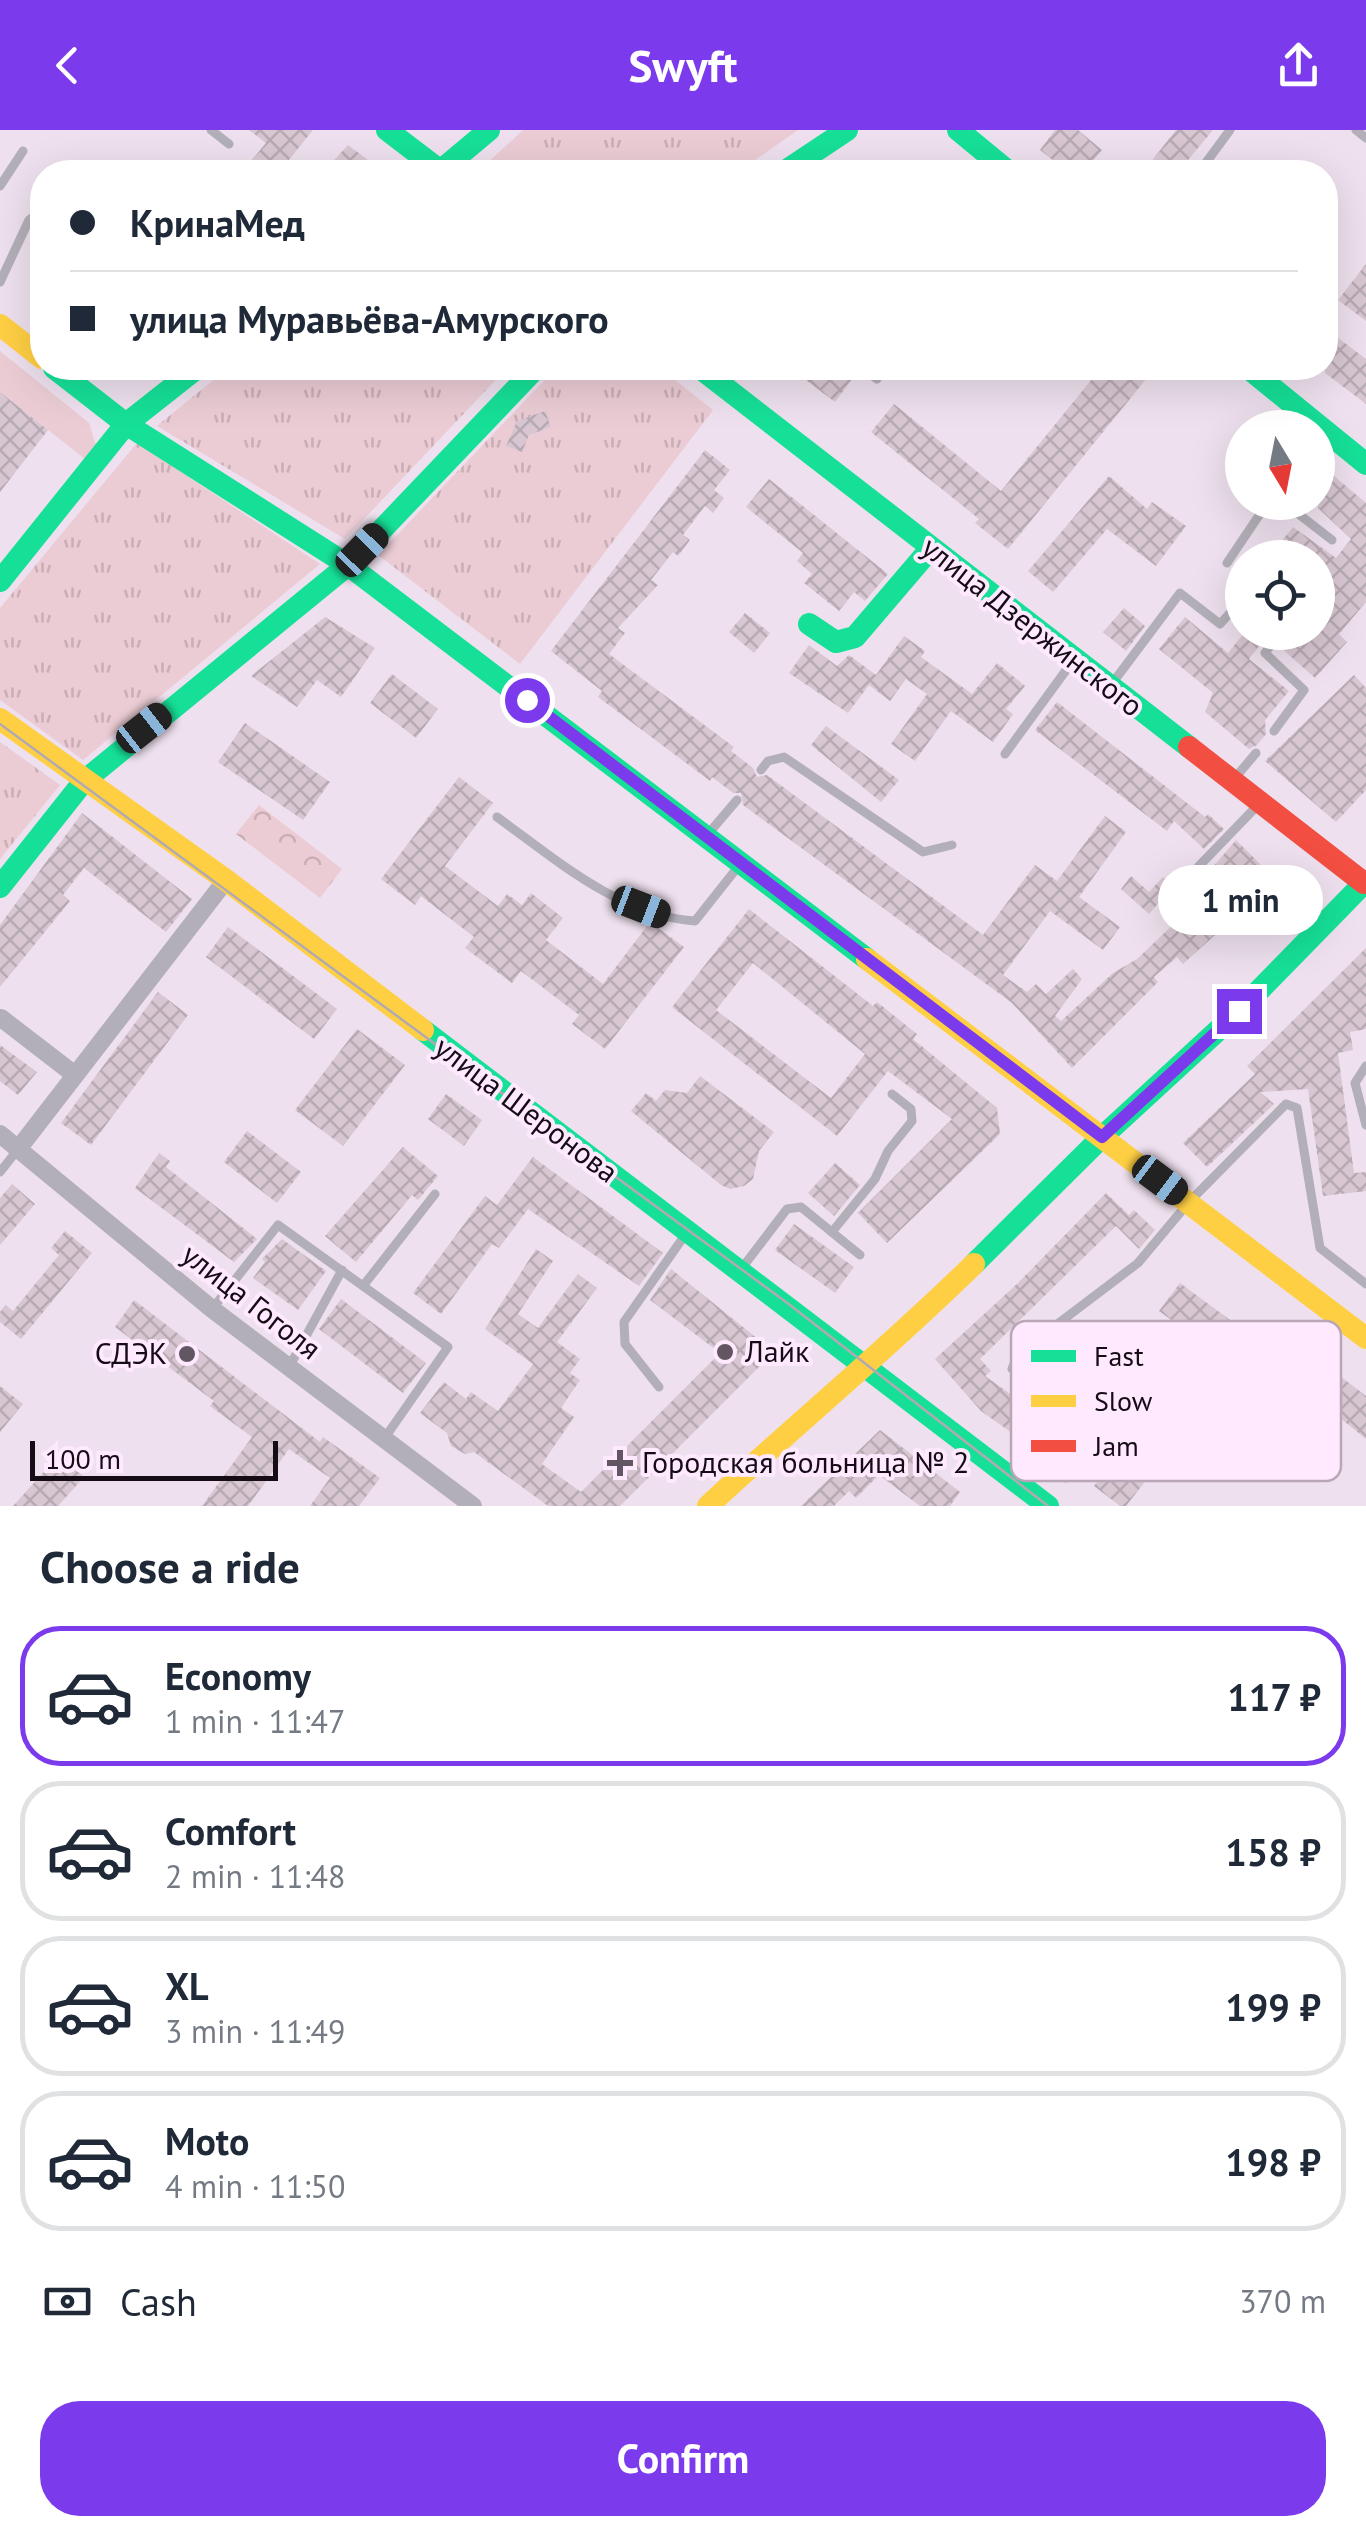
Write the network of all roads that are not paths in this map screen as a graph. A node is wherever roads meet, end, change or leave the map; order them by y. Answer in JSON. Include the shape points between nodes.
{"nodes":[{"id":1,"x":212,"y":130,"type":"edge"},
{"id":2,"x":387,"y":130,"type":"edge"},
{"id":3,"x":489,"y":130,"type":"edge"},
{"id":4,"x":847,"y":130,"type":"edge"},
{"id":5,"x":958,"y":130,"type":"edge"},
{"id":6,"x":1230,"y":130,"type":"edge"},
{"id":7,"x":1355,"y":130,"type":"edge"},
{"id":8,"x":1366,"y":138,"type":"edge"},
{"id":9,"x":229,"y":144,"type":"dead end"},
{"id":10,"x":23,"y":151,"type":"dead end"},
{"id":11,"x":425,"y":160,"type":"edge"},
{"id":12,"x":454,"y":160,"type":"edge"},
{"id":13,"x":802,"y":160,"type":"edge"},
{"id":14,"x":994,"y":160,"type":"edge"},
{"id":15,"x":1207,"y":160,"type":"edge"},
{"id":16,"x":0,"y":186,"type":"edge"},
{"id":17,"x":30,"y":219,"type":"edge"},
{"id":18,"x":0,"y":282,"type":"edge"},
{"id":19,"x":0,"y":325,"type":"edge"},
{"id":20,"x":30,"y":349,"type":"edge"},
{"id":21,"x":69,"y":380,"type":"edge"},
{"id":22,"x":181,"y":380,"type":"edge"},
{"id":23,"x":525,"y":380,"type":"edge"},
{"id":24,"x":715,"y":380,"type":"edge"},
{"id":25,"x":1262,"y":380,"type":"edge"},
{"id":26,"x":1298,"y":410,"type":"edge"},
{"id":27,"x":126,"y":424,"type":"junction"},
{"id":28,"x":1335,"y":440,"type":"edge"},
{"id":29,"x":1366,"y":464,"type":"edge"},
{"id":30,"x":1306,"y":520,"type":"edge"},
{"id":31,"x":1332,"y":540,"type":"dead end"},
{"id":32,"x":931,"y":548,"type":"junction"},
{"id":33,"x":348,"y":565,"type":"junction"},
{"id":34,"x":0,"y":581,"type":"edge"},
{"id":35,"x":1225,"y":619,"type":"edge"},
{"id":36,"x":809,"y":624,"type":"dead end"},
{"id":37,"x":1268,"y":650,"type":"edge"},
{"id":38,"x":1074,"y":660,"type":"junction"},
{"id":39,"x":1110,"y":688,"type":"junction"},
{"id":40,"x":0,"y":719,"type":"edge"},
{"id":41,"x":1274,"y":731,"type":"dead end"},
{"id":42,"x":1256,"y":753,"type":"dead end"},
{"id":43,"x":1005,"y":754,"type":"dead end"},
{"id":44,"x":761,"y":770,"type":"dead end"},
{"id":45,"x":85,"y":780,"type":"junction"},
{"id":46,"x":1232,"y":782,"type":"junction"},
{"id":47,"x":737,"y":800,"type":"dead end"},
{"id":48,"x":1260,"y":803,"type":"junction"},
{"id":49,"x":497,"y":816,"type":"dead end"},
{"id":50,"x":706,"y":836,"type":"junction"},
{"id":51,"x":952,"y":845,"type":"dead end"},
{"id":52,"x":741,"y":862,"type":"junction"},
{"id":53,"x":226,"y":880,"type":"junction"},
{"id":54,"x":1365,"y":883,"type":"edge"},
{"id":55,"x":0,"y":887,"type":"edge"},
{"id":56,"x":1166,"y":910,"type":"dead end"},
{"id":57,"x":1,"y":1018,"type":"edge"},
{"id":58,"x":1366,"y":1066,"type":"edge"},
{"id":59,"x":75,"y":1076,"type":"junction"},
{"id":60,"x":892,"y":1094,"type":"dead end"},
{"id":61,"x":1366,"y":1125,"type":"edge"},
{"id":62,"x":0,"y":1134,"type":"edge"},
{"id":63,"x":1102,"y":1137,"type":"junction"},
{"id":64,"x":19,"y":1148,"type":"junction"},
{"id":65,"x":0,"y":1172,"type":"edge"},
{"id":66,"x":435,"y":1194,"type":"dead end"},
{"id":67,"x":1189,"y":1202,"type":"junction"},
{"id":68,"x":687,"y":1232,"type":"junction"},
{"id":69,"x":832,"y":1232,"type":"junction"},
{"id":70,"x":860,"y":1254,"type":"dead end"},
{"id":71,"x":342,"y":1270,"type":"junction"},
{"id":72,"x":740,"y":1270,"type":"junction"},
{"id":73,"x":1366,"y":1284,"type":"edge"},
{"id":74,"x":363,"y":1286,"type":"junction"},
{"id":75,"x":212,"y":1309,"type":"junction"},
{"id":76,"x":1338,"y":1317,"type":"junction"},
{"id":77,"x":1062,"y":1321,"type":"edge"},
{"id":78,"x":1335,"y":1321,"type":"edge"},
{"id":79,"x":1366,"y":1338,"type":"edge"},
{"id":80,"x":866,"y":1365,"type":"junction"},
{"id":81,"x":288,"y":1368,"type":"junction"},
{"id":82,"x":658,"y":1387,"type":"dead end"},
{"id":83,"x":384,"y":1439,"type":"junction"},
{"id":84,"x":1011,"y":1477,"type":"edge"},
{"id":85,"x":1016,"y":1481,"type":"edge"},
{"id":86,"x":460,"y":1502,"type":"edge"},
{"id":87,"x":708,"y":1506,"type":"edge"},
{"id":88,"x":1048,"y":1506,"type":"edge"}],
"edges":[{"from":1,"to":9,"type":"lane"},
{"from":2,"to":11,"type":"main road"},
{"from":3,"to":12,"type":"main road"},
{"from":4,"to":13,"type":"main road"},
{"from":5,"to":14,"type":"main road"},
{"from":6,"to":15,"type":"lane"},
{"from":7,"to":8,"type":"lane"},
{"from":10,"to":16,"type":"lane"},
{"from":17,"to":18,"type":"lane"},
{"from":19,"to":20,"type":"main road"},
{"from":21,"to":27,"type":"main road"},
{"from":22,"to":27,"type":"main road"},
{"from":23,"to":33,"type":"main road"},
{"from":24,"to":32,"type":"main road","name":"улица Дзержинского"},
{"from":25,"to":26,"type":"main road"},
{"from":27,"to":33,"type":"main road"},
{"from":27,"to":34,"type":"main road"},
{"from":28,"to":29,"type":"main road"},
{"from":30,"to":31,"type":"lane"},
{"from":32,"to":36,"type":"main road","via":[[856,637],[836,642]]},
{"from":32,"to":38,"type":"main road","name":"улица Дзержинского"},
{"from":33,"to":45,"type":"main road"},
{"from":33,"to":50,"type":"main road"},
{"from":35,"to":39,"type":"lane","via":[[1220,624],[1180,593]]},
{"from":37,"to":41,"type":"lane","via":[[1304,690]]},
{"from":38,"to":39,"type":"main road","name":"улица Дзержинского"},
{"from":38,"to":43,"type":"lane"},
{"from":39,"to":46,"type":"main road","name":"улица Дзержинского"},
{"from":40,"to":45,"type":"main road","name":"улица Шеронова"},
{"from":42,"to":46,"type":"lane"},
{"from":44,"to":51,"type":"lane","via":[[784,756],[922,852]]},
{"from":45,"to":53,"type":"main road","name":"улица Шеронова"},
{"from":45,"to":55,"type":"main road"},
{"from":46,"to":48,"type":"main road","name":"улица Дзержинского"},
{"from":47,"to":50,"type":"lane"},
{"from":48,"to":54,"type":"main road","name":"улица Дзержинского"},
{"from":48,"to":56,"type":"lane"},
{"from":49,"to":52,"type":"lane","via":[[608,894],[674,920],[695,921]]},
{"from":50,"to":52,"type":"main road"},
{"from":52,"to":63,"type":"main road"},
{"from":53,"to":59,"type":"street"},
{"from":53,"to":68,"type":"main road","name":"улица Шеронова"},
{"from":54,"to":63,"type":"main road"},
{"from":57,"to":59,"type":"street"},
{"from":58,"to":61,"type":"lane","via":[[1355,1083]]},
{"from":59,"to":64,"type":"street"},
{"from":60,"to":69,"type":"lane","via":[[911,1110],[912,1122]]},
{"from":62,"to":64,"type":"street","name":"улица Гоголя"},
{"from":63,"to":67,"type":"main road"},
{"from":63,"to":80,"type":"main road"},
{"from":64,"to":65,"type":"lane"},
{"from":64,"to":75,"type":"street","name":"улица Гоголя"},
{"from":66,"to":74,"type":"lane"},
{"from":67,"to":73,"type":"lane","via":[[1286,1104],[1297,1108],[1320,1248]]},
{"from":67,"to":76,"type":"main road"},
{"from":67,"to":77,"type":"lane","via":[[1138,1263]]},
{"from":68,"to":72,"type":"main road","name":"улица Шеронова"},
{"from":68,"to":82,"type":"lane","via":[[624,1322],[625,1344]]},
{"from":69,"to":70,"type":"lane"},
{"from":69,"to":72,"type":"lane","via":[[800,1207],[787,1209]]},
{"from":71,"to":74,"type":"lane"},
{"from":71,"to":75,"type":"lane","via":[[278,1226]]},
{"from":71,"to":81,"type":"lane"},
{"from":72,"to":80,"type":"main road","name":"улица Шеронова"},
{"from":74,"to":83,"type":"lane","via":[[448,1347]]},
{"from":75,"to":81,"type":"street","name":"улица Гоголя"},
{"from":76,"to":78,"type":"lane"},
{"from":76,"to":79,"type":"main road"},
{"from":80,"to":84,"type":"main road","name":"улица Шеронова"},
{"from":80,"to":87,"type":"main road"},
{"from":81,"to":83,"type":"street","name":"улица Гоголя"},
{"from":83,"to":86,"type":"street","name":"улица Гоголя"},
{"from":85,"to":88,"type":"main road","name":"улица Шеронова"}]}
